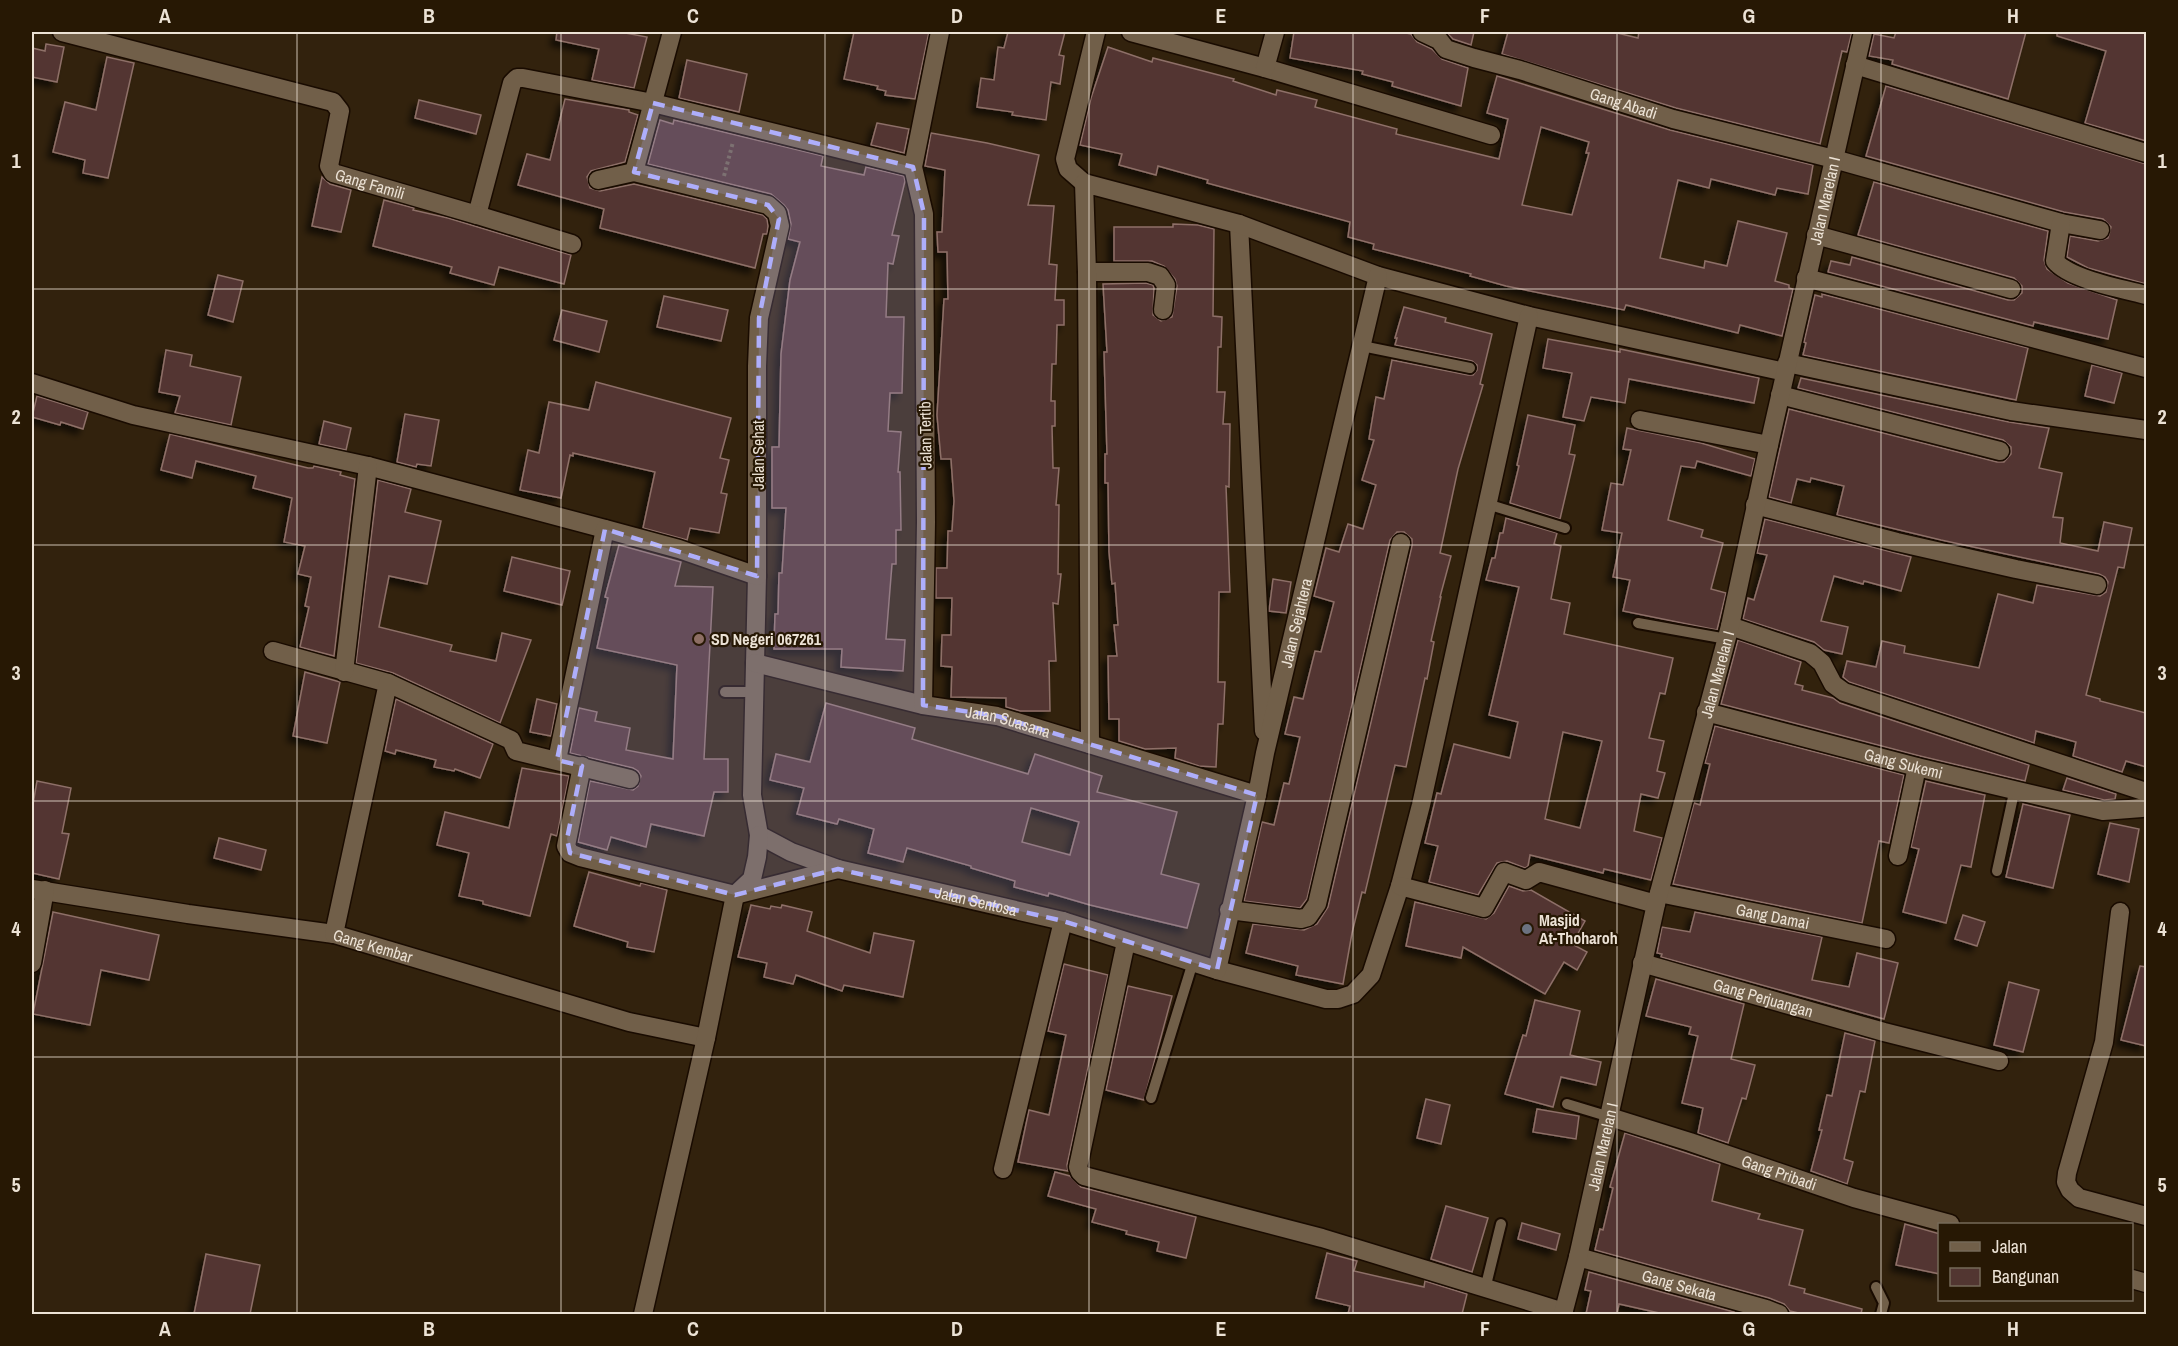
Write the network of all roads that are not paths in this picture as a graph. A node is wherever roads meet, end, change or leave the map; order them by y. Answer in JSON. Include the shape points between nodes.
{"nodes":[{"id":1,"x":65,"y":32,"type":"edge"},
{"id":2,"x":672,"y":32,"type":"edge"},
{"id":3,"x":940,"y":32,"type":"edge"},
{"id":4,"x":1096,"y":32,"type":"edge"},
{"id":5,"x":1131,"y":32,"type":"edge"},
{"id":6,"x":1275,"y":32,"type":"edge"},
{"id":7,"x":1422,"y":32,"type":"edge"},
{"id":8,"x":1863,"y":32,"type":"edge"},
{"id":9,"x":1855,"y":65,"type":"junction"},
{"id":10,"x":1265,"y":68,"type":"junction"},
{"id":11,"x":654,"y":103,"type":"junction"},
{"id":12,"x":1491,"y":135,"type":"dead end"},
{"id":13,"x":2146,"y":153,"type":"edge"},
{"id":14,"x":1833,"y":159,"type":"junction"},
{"id":15,"x":913,"y":167,"type":"junction"},
{"id":16,"x":634,"y":172,"type":"junction"},
{"id":17,"x":598,"y":180,"type":"dead end"},
{"id":18,"x":1084,"y":183,"type":"junction"},
{"id":19,"x":477,"y":215,"type":"junction"},
{"id":20,"x":2061,"y":223,"type":"junction"},
{"id":21,"x":1239,"y":224,"type":"junction"},
{"id":22,"x":2100,"y":230,"type":"dead end"},
{"id":23,"x":1816,"y":235,"type":"junction"},
{"id":24,"x":572,"y":244,"type":"dead end"},
{"id":25,"x":1087,"y":272,"type":"junction"},
{"id":26,"x":1378,"y":276,"type":"junction"},
{"id":27,"x":1806,"y":278,"type":"junction"},
{"id":28,"x":2011,"y":289,"type":"dead end"},
{"id":29,"x":2146,"y":296,"type":"edge"},
{"id":30,"x":1163,"y":310,"type":"dead end"},
{"id":31,"x":1529,"y":316,"type":"junction"},
{"id":32,"x":1362,"y":346,"type":"junction"},
{"id":33,"x":1786,"y":367,"type":"junction"},
{"id":34,"x":1470,"y":368,"type":"dead end"},
{"id":35,"x":2146,"y":368,"type":"edge"},
{"id":36,"x":32,"y":383,"type":"edge"},
{"id":37,"x":1780,"y":395,"type":"junction"},
{"id":38,"x":1640,"y":420,"type":"dead end"},
{"id":39,"x":2146,"y":430,"type":"edge"},
{"id":40,"x":1768,"y":445,"type":"junction"},
{"id":41,"x":2000,"y":452,"type":"dead end"},
{"id":42,"x":368,"y":466,"type":"junction"},
{"id":43,"x":1487,"y":504,"type":"junction"},
{"id":44,"x":1755,"y":505,"type":"junction"},
{"id":45,"x":1565,"y":528,"type":"dead end"},
{"id":46,"x":605,"y":529,"type":"junction"},
{"id":47,"x":1401,"y":543,"type":"dead end"},
{"id":48,"x":757,"y":576,"type":"junction"},
{"id":49,"x":2097,"y":585,"type":"dead end"},
{"id":50,"x":1638,"y":623,"type":"dead end"},
{"id":51,"x":1728,"y":632,"type":"junction"},
{"id":52,"x":273,"y":651,"type":"dead end"},
{"id":53,"x":755,"y":663,"type":"junction"},
{"id":54,"x":344,"y":672,"type":"junction"},
{"id":55,"x":388,"y":683,"type":"junction"},
{"id":56,"x":725,"y":692,"type":"dead end"},
{"id":57,"x":754,"y":692,"type":"junction"},
{"id":58,"x":923,"y":705,"type":"junction"},
{"id":59,"x":1706,"y":712,"type":"junction"},
{"id":60,"x":1090,"y":744,"type":"junction"},
{"id":61,"x":1265,"y":753,"type":"junction"},
{"id":62,"x":557,"y":760,"type":"junction"},
{"id":63,"x":582,"y":766,"type":"junction"},
{"id":64,"x":1917,"y":767,"type":"junction"},
{"id":65,"x":630,"y":779,"type":"dead end"},
{"id":66,"x":2015,"y":788,"type":"junction"},
{"id":67,"x":2146,"y":792,"type":"edge"},
{"id":68,"x":1257,"y":795,"type":"junction"},
{"id":69,"x":2146,"y":806,"type":"edge"},
{"id":70,"x":759,"y":835,"type":"junction"},
{"id":71,"x":1898,"y":856,"type":"dead end"},
{"id":72,"x":838,"y":869,"type":"junction"},
{"id":73,"x":1996,"y":871,"type":"dead end"},
{"id":74,"x":1400,"y":886,"type":"junction"},
{"id":75,"x":38,"y":890,"type":"edge"},
{"id":76,"x":735,"y":895,"type":"junction"},
{"id":77,"x":1657,"y":899,"type":"junction"},
{"id":78,"x":1229,"y":910,"type":"junction"},
{"id":79,"x":2120,"y":912,"type":"dead end"},
{"id":80,"x":1063,"y":921,"type":"junction"},
{"id":81,"x":334,"y":934,"type":"junction"},
{"id":82,"x":1886,"y":939,"type":"dead end"},
{"id":83,"x":1126,"y":942,"type":"junction"},
{"id":84,"x":32,"y":963,"type":"edge"},
{"id":85,"x":1193,"y":963,"type":"junction"},
{"id":86,"x":1642,"y":963,"type":"junction"},
{"id":87,"x":1217,"y":970,"type":"junction"},
{"id":88,"x":706,"y":1038,"type":"junction"},
{"id":89,"x":2000,"y":1061,"type":"dead end"},
{"id":90,"x":1151,"y":1098,"type":"dead end"},
{"id":91,"x":1567,"y":1104,"type":"dead end"},
{"id":92,"x":1610,"y":1117,"type":"junction"},
{"id":93,"x":1003,"y":1168,"type":"dead end"},
{"id":94,"x":2146,"y":1216,"type":"edge"},
{"id":95,"x":1946,"y":1223,"type":"edge"},
{"id":96,"x":1501,"y":1224,"type":"dead end"},
{"id":97,"x":1578,"y":1257,"type":"junction"},
{"id":98,"x":1876,"y":1287,"type":"dead end"},
{"id":99,"x":1485,"y":1289,"type":"junction"},
{"id":100,"x":1564,"y":1313,"type":"edge"},
{"id":101,"x":643,"y":1314,"type":"edge"},
{"id":102,"x":1779,"y":1314,"type":"edge"},
{"id":103,"x":1881,"y":1314,"type":"edge"}],
"edges":[{"from":1,"to":19,"type":"street","name":"Gang Famili","via":[[333,102],[340,111],[329,166],[333,173]]},
{"from":2,"to":11,"type":"street"},
{"from":3,"to":15,"type":"street"},
{"from":4,"to":18,"type":"street","via":[[1065,159],[1068,169]]},
{"from":5,"to":10,"type":"street"},
{"from":6,"to":10,"type":"street"},
{"from":7,"to":14,"type":"street","name":"Gang Abadi","via":[[1439,40],[1446,49],[1474,58],[1672,119]]},
{"from":8,"to":9,"type":"street","name":"Jalan Marelan I"},
{"from":9,"to":13,"type":"street"},
{"from":9,"to":14,"type":"street","name":"Jalan Marelan I"},
{"from":10,"to":12,"type":"street"},
{"from":11,"to":15,"type":"street"},
{"from":11,"to":16,"type":"street"},
{"from":11,"to":19,"type":"street","via":[[517,78],[512,83]]},
{"from":14,"to":20,"type":"street","name":"Gang Abadi"},
{"from":14,"to":23,"type":"street","name":"Jalan Marelan I"},
{"from":15,"to":58,"type":"street","name":"Jalan Tertib","via":[[924,214]]},
{"from":16,"to":17,"type":"street"},
{"from":16,"to":48,"type":"street","name":"Jalan Sehat","via":[[768,206],[777,213],[780,226],[759,318]]},
{"from":18,"to":21,"type":"street"},
{"from":18,"to":25,"type":"street"},
{"from":19,"to":24,"type":"street","name":"Gang Famili"},
{"from":20,"to":22,"type":"street","name":"Gang Abadi"},
{"from":20,"to":29,"type":"street","via":[[2055,261],[2060,267]]},
{"from":21,"to":26,"type":"street"},
{"from":21,"to":61,"type":"street"},
{"from":23,"to":27,"type":"street","name":"Jalan Marelan I"},
{"from":23,"to":28,"type":"street"},
{"from":25,"to":30,"type":"street","via":[[1148,272],[1160,276],[1166,285]]},
{"from":25,"to":60,"type":"street"},
{"from":26,"to":31,"type":"street"},
{"from":26,"to":32,"type":"street","name":"Jalan Sejahtera"},
{"from":27,"to":33,"type":"street","name":"Jalan Marelan I"},
{"from":27,"to":35,"type":"street"},
{"from":31,"to":33,"type":"street"},
{"from":31,"to":43,"type":"street","name":"Jalan Sentosa"},
{"from":32,"to":34,"type":"lane"},
{"from":32,"to":61,"type":"street","name":"Jalan Sejahtera"},
{"from":33,"to":37,"type":"street","name":"Jalan Marelan I"},
{"from":33,"to":39,"type":"street","via":[[2011,411]]},
{"from":36,"to":42,"type":"street","via":[[133,416]]},
{"from":37,"to":40,"type":"street","name":"Jalan Marelan I"},
{"from":37,"to":41,"type":"street"},
{"from":38,"to":40,"type":"street"},
{"from":40,"to":44,"type":"street","name":"Jalan Marelan I"},
{"from":42,"to":46,"type":"street"},
{"from":42,"to":54,"type":"street"},
{"from":43,"to":45,"type":"lane"},
{"from":43,"to":74,"type":"street","name":"Jalan Sentosa"},
{"from":44,"to":49,"type":"street","via":[[1897,542]]},
{"from":44,"to":51,"type":"street","name":"Jalan Marelan I"},
{"from":46,"to":48,"type":"street"},
{"from":46,"to":62,"type":"street"},
{"from":47,"to":78,"type":"street","via":[[1317,904],[1308,917],[1301,919]]},
{"from":48,"to":53,"type":"street","name":"Jalan Sehat"},
{"from":50,"to":51,"type":"lane"},
{"from":51,"to":59,"type":"street","name":"Jalan Marelan I"},
{"from":51,"to":67,"type":"street","via":[[1810,653],[1822,663],[1833,684],[1844,692]]},
{"from":52,"to":54,"type":"street"},
{"from":53,"to":57,"type":"street","name":"Jalan Sehat"},
{"from":53,"to":58,"type":"street","name":"Jalan Suasana"},
{"from":54,"to":55,"type":"street"},
{"from":55,"to":62,"type":"street","via":[[512,740],[516,751]]},
{"from":55,"to":81,"type":"street"},
{"from":56,"to":57,"type":"lane"},
{"from":57,"to":70,"type":"street","name":"Jalan Sehat","via":[[752,795]]},
{"from":58,"to":60,"type":"street","name":"Jalan Suasana","via":[[997,716]]},
{"from":59,"to":64,"type":"street","name":"Gang Sukemi"},
{"from":59,"to":77,"type":"street","name":"Jalan Marelan I"},
{"from":60,"to":68,"type":"street","name":"Jalan Suasana"},
{"from":61,"to":68,"type":"street","name":"Jalan Sejahtera"},
{"from":62,"to":63,"type":"street"},
{"from":63,"to":65,"type":"street"},
{"from":63,"to":76,"type":"street","via":[[566,846],[570,853]]},
{"from":64,"to":66,"type":"street","name":"Gang Sukemi"},
{"from":64,"to":71,"type":"street"},
{"from":66,"to":69,"type":"street","name":"Gang Sukemi","via":[[2103,810]]},
{"from":66,"to":73,"type":"lane"},
{"from":68,"to":78,"type":"street","name":"Jalan Sejahtera"},
{"from":70,"to":72,"type":"street"},
{"from":70,"to":76,"type":"street","name":"Jalan Sehat","via":[[752,879]]},
{"from":72,"to":76,"type":"street","name":"Jalan Sentosa"},
{"from":72,"to":80,"type":"street","name":"Jalan Sentosa"},
{"from":74,"to":77,"type":"street","name":"Gang Damai","via":[[1484,908],[1504,872],[1526,880],[1539,872]]},
{"from":74,"to":87,"type":"street","name":"Jalan Sentosa","via":[[1371,975],[1346,998],[1326,999]]},
{"from":75,"to":81,"type":"street","name":"Gang Kembar"},
{"from":75,"to":84,"type":"street"},
{"from":76,"to":88,"type":"street"},
{"from":77,"to":82,"type":"street","name":"Gang Damai"},
{"from":77,"to":86,"type":"street","name":"Jalan Marelan I"},
{"from":78,"to":87,"type":"street","name":"Jalan Sejahtera"},
{"from":79,"to":94,"type":"street","via":[[2104,1042],[2066,1182],[2079,1198]]},
{"from":80,"to":83,"type":"street","name":"Jalan Sentosa"},
{"from":80,"to":93,"type":"street"},
{"from":81,"to":88,"type":"street","name":"Gang Kembar","via":[[629,1022]]},
{"from":83,"to":85,"type":"street","name":"Jalan Sentosa"},
{"from":83,"to":99,"type":"street","via":[[1078,1167],[1084,1176],[1322,1238]]},
{"from":85,"to":87,"type":"street","name":"Jalan Sentosa"},
{"from":85,"to":90,"type":"lane"},
{"from":86,"to":89,"type":"street","name":"Gang Perjuangan"},
{"from":86,"to":92,"type":"street","name":"Jalan Marelan I"},
{"from":88,"to":101,"type":"street"},
{"from":91,"to":92,"type":"lane"},
{"from":92,"to":95,"type":"street","name":"Gang Pribadi","via":[[1854,1198]]},
{"from":92,"to":97,"type":"street","name":"Jalan Marelan I"},
{"from":96,"to":99,"type":"lane"},
{"from":97,"to":100,"type":"street","name":"Jalan Marelan I"},
{"from":97,"to":102,"type":"street","name":"Gang Sekata"},
{"from":98,"to":103,"type":"lane","via":[[1884,1303]]},
{"from":99,"to":100,"type":"street"}]}
